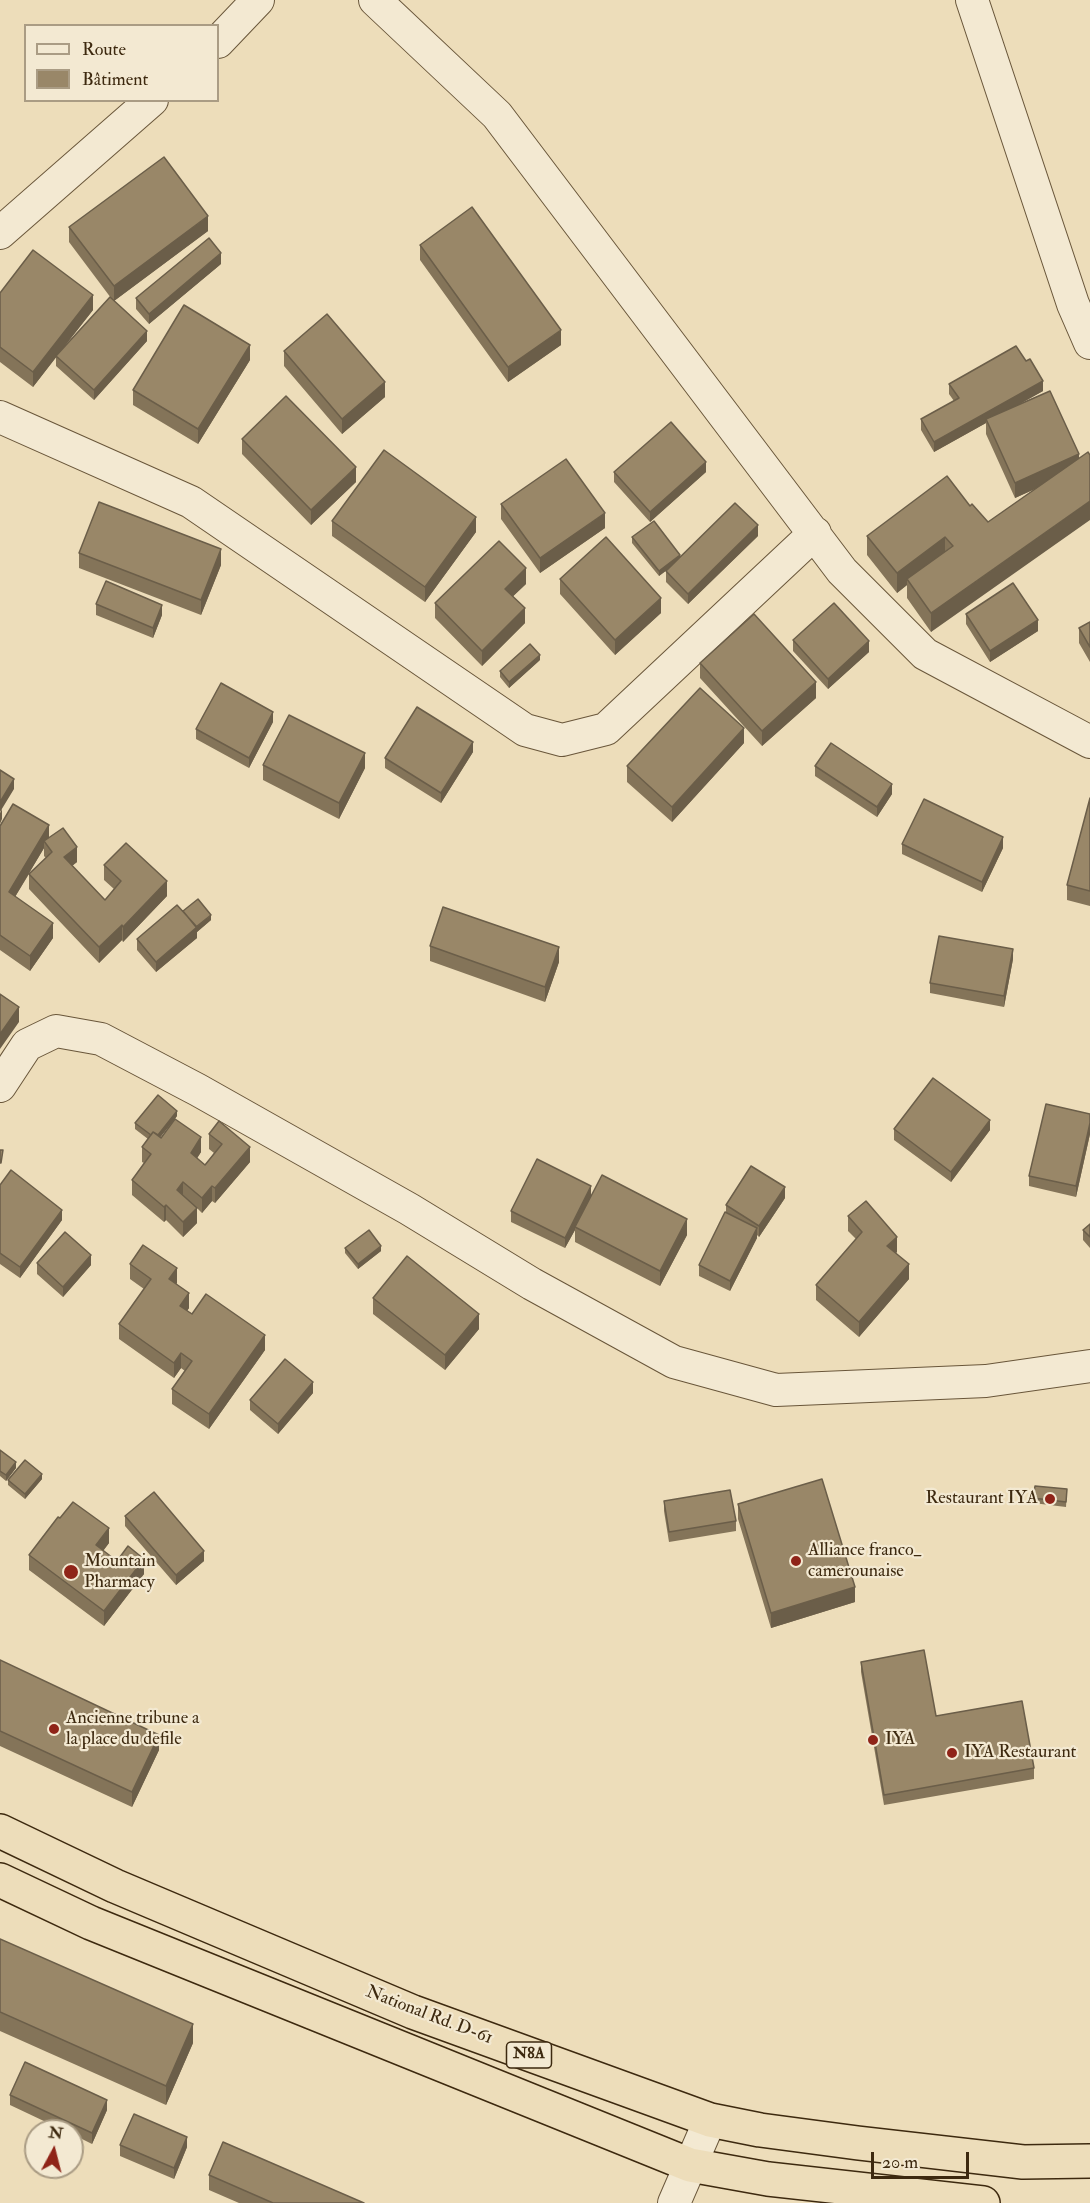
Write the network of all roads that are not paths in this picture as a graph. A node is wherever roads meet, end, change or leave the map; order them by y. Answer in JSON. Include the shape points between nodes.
{"nodes":[{"id":1,"x":258,"y":0,"type":"edge"},
{"id":2,"x":375,"y":0,"type":"edge"},
{"id":3,"x":972,"y":0,"type":"edge"},
{"id":4,"x":219,"y":41,"type":"edge"},
{"id":5,"x":150,"y":102,"type":"edge"},
{"id":6,"x":0,"y":233,"type":"edge"},
{"id":7,"x":1090,"y":343,"type":"edge"},
{"id":8,"x":0,"y":417,"type":"edge"},
{"id":9,"x":815,"y":533,"type":"junction"},
{"id":10,"x":1090,"y":742,"type":"edge"},
{"id":11,"x":0,"y":1086,"type":"edge"},
{"id":12,"x":1090,"y":1366,"type":"edge"},
{"id":13,"x":0,"y":1831,"type":"edge"},
{"id":14,"x":0,"y":1880,"type":"edge"},
{"id":15,"x":710,"y":2120,"type":"junction"},
{"id":16,"x":1090,"y":2161,"type":"edge"},
{"id":17,"x":690,"y":2165,"type":"junction"},
{"id":18,"x":876,"y":2197,"type":"edge"},
{"id":19,"x":674,"y":2203,"type":"edge"},
{"id":20,"x":984,"y":2203,"type":"edge"}],
"edges":[{"from":1,"to":4,"type":"street"},
{"from":2,"to":9,"type":"street","via":[[497,115]]},
{"from":3,"to":7,"type":"street","via":[[1073,303]]},
{"from":5,"to":6,"type":"street"},
{"from":8,"to":9,"type":"street","via":[[191,502],[525,730],[562,740],[606,729]]},
{"from":9,"to":10,"type":"street","via":[[842,571],[925,654]]},
{"from":11,"to":12,"type":"street","via":[[27,1045],[56,1031],[101,1039],[218,1101],[674,1362],[777,1390],[986,1381]]},
{"from":13,"to":15,"type":"highway","name":"National Rd. D-61","number":"N8A","via":[[115,1886],[413,2012]]},
{"from":14,"to":17,"type":"highway","number":"N8A","via":[[91,1923]]},
{"from":15,"to":16,"type":"highway","name":"National Rd. D-61","number":"N8A","via":[[858,2144],[1023,2162]]},
{"from":15,"to":17,"type":"street"},
{"from":17,"to":18,"type":"highway","number":"N8A"},
{"from":17,"to":19,"type":"street"},
{"from":18,"to":20,"type":"highway","number":"N8A"}]}
